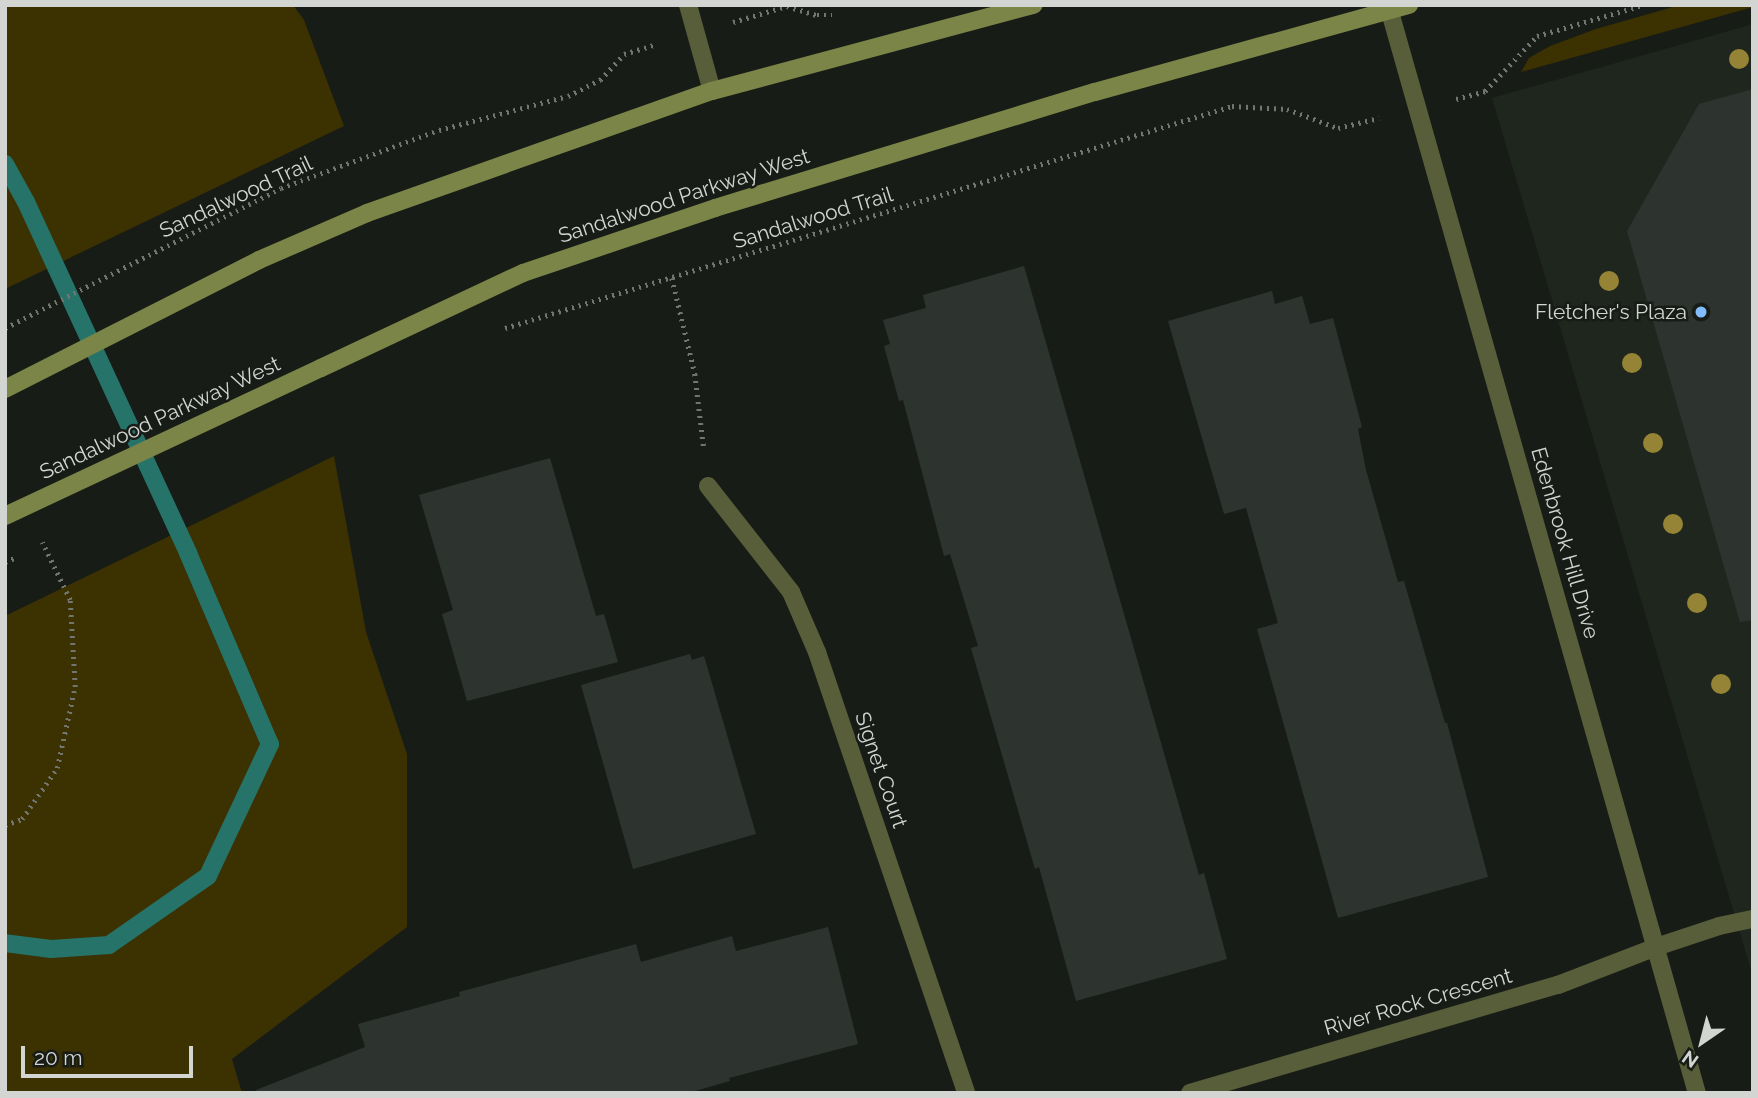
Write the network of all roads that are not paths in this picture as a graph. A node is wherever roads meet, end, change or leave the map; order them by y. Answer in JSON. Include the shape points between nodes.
{"nodes":[{"id":1,"x":688,"y":5,"type":"edge"},
{"id":2,"x":1034,"y":5,"type":"edge"},
{"id":3,"x":1409,"y":5,"type":"edge"},
{"id":4,"x":1389,"y":8,"type":"edge"},
{"id":5,"x":712,"y":91,"type":"junction"},
{"id":6,"x":5,"y":389,"type":"edge"},
{"id":7,"x":708,"y":485,"type":"road end"},
{"id":8,"x":5,"y":516,"type":"edge"},
{"id":9,"x":1753,"y":919,"type":"edge"},
{"id":10,"x":1656,"y":947,"type":"junction"},
{"id":11,"x":966,"y":1093,"type":"edge"},
{"id":12,"x":1190,"y":1093,"type":"edge"},
{"id":13,"x":1697,"y":1093,"type":"edge"}],
"edges":[{"from":1,"to":5,"type":"street"},
{"from":2,"to":5,"type":"main road"},
{"from":3,"to":4,"type":"main road","name":"Sandalwood Parkway West"},
{"from":4,"to":8,"type":"main road","name":"Sandalwood Parkway West","bridge":true,"via":[[715,208],[523,273]]},
{"from":4,"to":10,"type":"street","name":"Edenbrook Hill Drive"},
{"from":5,"to":6,"type":"main road","via":[[367,213],[259,260]]},
{"from":7,"to":11,"type":"street","name":"Signet Court","via":[[791,592],[812,640]]},
{"from":9,"to":10,"type":"street","name":"River Rock Crescent"},
{"from":10,"to":12,"type":"street","name":"River Rock Crescent","via":[[1558,985]]},
{"from":10,"to":13,"type":"street","name":"Edenbrook Hill Drive"}]}
